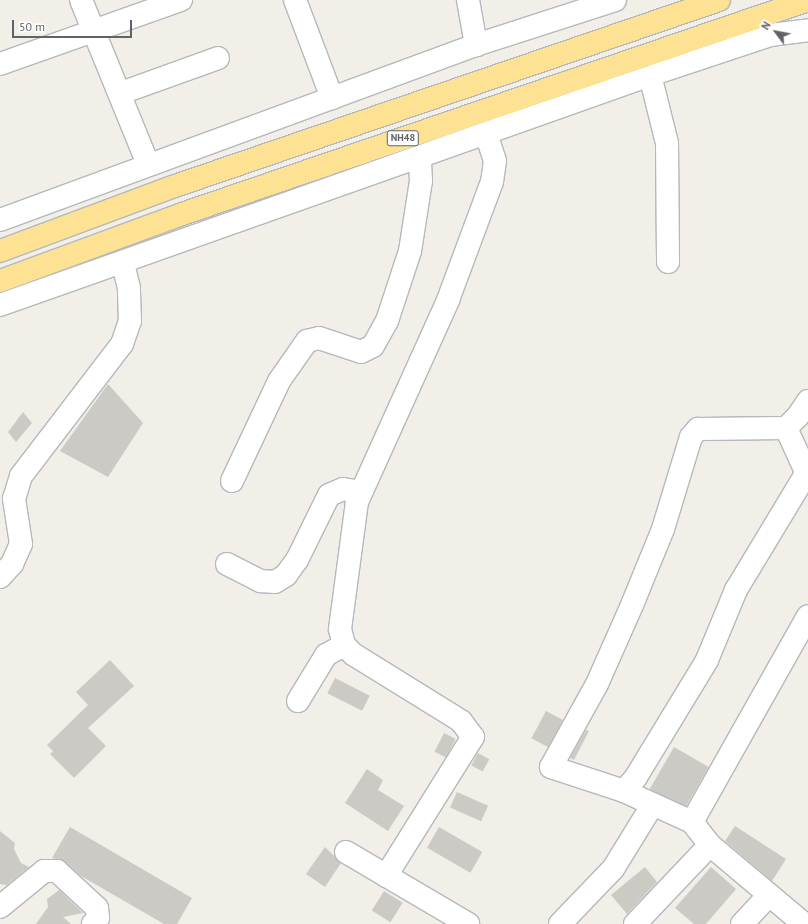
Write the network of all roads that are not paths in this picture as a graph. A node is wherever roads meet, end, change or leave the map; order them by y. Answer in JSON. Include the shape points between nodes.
{"nodes":[{"id":1,"x":81,"y":0,"type":"edge"},
{"id":2,"x":180,"y":0,"type":"edge"},
{"id":3,"x":295,"y":0,"type":"edge"},
{"id":4,"x":468,"y":0,"type":"edge"},
{"id":5,"x":615,"y":0,"type":"edge"},
{"id":6,"x":719,"y":0,"type":"edge"},
{"id":7,"x":808,"y":0,"type":"edge"},
{"id":8,"x":808,"y":30,"type":"edge"},
{"id":9,"x":95,"y":31,"type":"junction"},
{"id":10,"x":476,"y":45,"type":"junction"},
{"id":11,"x":218,"y":58,"type":"dead end"},
{"id":12,"x":0,"y":64,"type":"edge"},
{"id":13,"x":650,"y":75,"type":"junction"},
{"id":14,"x":121,"y":93,"type":"junction"},
{"id":15,"x":332,"y":98,"type":"junction"},
{"id":16,"x":486,"y":134,"type":"junction"},
{"id":17,"x":420,"y":159,"type":"junction"},
{"id":18,"x":148,"y":164,"type":"junction"},
{"id":19,"x":0,"y":220,"type":"edge"},
{"id":20,"x":0,"y":251,"type":"edge"},
{"id":21,"x":668,"y":262,"type":"dead end"},
{"id":22,"x":123,"y":264,"type":"junction"},
{"id":23,"x":0,"y":281,"type":"edge"},
{"id":24,"x":0,"y":305,"type":"edge"},
{"id":25,"x":808,"y":401,"type":"edge"},
{"id":26,"x":786,"y":428,"type":"junction"},
{"id":27,"x":807,"y":475,"type":"edge"},
{"id":28,"x":232,"y":481,"type":"dead end"},
{"id":29,"x":361,"y":492,"type":"junction"},
{"id":30,"x":227,"y":564,"type":"dead end"},
{"id":31,"x":0,"y":577,"type":"edge"},
{"id":32,"x":808,"y":616,"type":"edge"},
{"id":33,"x":344,"y":645,"type":"junction"},
{"id":34,"x":298,"y":701,"type":"dead end"},
{"id":35,"x":624,"y":791,"type":"junction"},
{"id":36,"x":652,"y":804,"type":"junction"},
{"id":37,"x":692,"y":822,"type":"junction"},
{"id":38,"x":710,"y":845,"type":"junction"},
{"id":39,"x":346,"y":852,"type":"dead end"},
{"id":40,"x":386,"y":876,"type":"junction"},
{"id":41,"x":769,"y":895,"type":"junction"},
{"id":42,"x":0,"y":907,"type":"edge"},
{"id":43,"x":94,"y":924,"type":"edge"},
{"id":44,"x":468,"y":924,"type":"edge"},
{"id":45,"x":560,"y":924,"type":"edge"},
{"id":46,"x":635,"y":924,"type":"edge"},
{"id":47,"x":742,"y":924,"type":"edge"},
{"id":48,"x":804,"y":924,"type":"edge"}],
"edges":[{"from":1,"to":9,"type":"street"},
{"from":2,"to":9,"type":"street"},
{"from":3,"to":15,"type":"street"},
{"from":4,"to":10,"type":"street"},
{"from":5,"to":10,"type":"street"},
{"from":6,"to":20,"type":"highway","number":"NH48","via":[[172,187]]},
{"from":7,"to":23,"type":"highway","number":"NH48","via":[[182,214]]},
{"from":8,"to":13,"type":"street","via":[[770,35]]},
{"from":9,"to":12,"type":"street"},
{"from":9,"to":14,"type":"street"},
{"from":10,"to":15,"type":"street"},
{"from":11,"to":14,"type":"street"},
{"from":13,"to":16,"type":"street"},
{"from":13,"to":21,"type":"street","via":[[667,143]]},
{"from":14,"to":18,"type":"street"},
{"from":15,"to":18,"type":"street"},
{"from":16,"to":17,"type":"street"},
{"from":16,"to":29,"type":"street","via":[[495,161],[492,182],[448,300]]},
{"from":17,"to":22,"type":"street"},
{"from":17,"to":28,"type":"street","via":[[421,181],[410,251],[387,321],[372,346],[361,352],[319,338],[307,341],[279,381]]},
{"from":18,"to":19,"type":"street"},
{"from":22,"to":24,"type":"street"},
{"from":22,"to":31,"type":"street","via":[[129,288],[130,321],[122,344],[21,476],[14,499],[20,544],[12,564]]},
{"from":25,"to":26,"type":"street"},
{"from":26,"to":27,"type":"street"},
{"from":26,"to":35,"type":"street","via":[[698,429],[691,437],[663,529],[632,605],[597,684],[551,767]]},
{"from":27,"to":35,"type":"street","via":[[736,590],[707,660],[636,777]]},
{"from":29,"to":30,"type":"street","via":[[343,489],[330,495],[297,560],[286,575],[275,582],[261,581]]},
{"from":29,"to":33,"type":"street","via":[[357,502],[340,629]]},
{"from":32,"to":37,"type":"street"},
{"from":33,"to":34,"type":"street","via":[[326,655]]},
{"from":33,"to":40,"type":"street","via":[[375,668],[461,721],[473,737]]},
{"from":35,"to":36,"type":"street"},
{"from":36,"to":37,"type":"street"},
{"from":36,"to":45,"type":"street","via":[[612,869]]},
{"from":37,"to":38,"type":"street"},
{"from":38,"to":41,"type":"street"},
{"from":38,"to":46,"type":"street"},
{"from":39,"to":40,"type":"street"},
{"from":40,"to":44,"type":"street"},
{"from":41,"to":47,"type":"street"},
{"from":41,"to":48,"type":"street"},
{"from":42,"to":43,"type":"street","via":[[44,871],[57,872],[97,908],[98,918]]}]}
